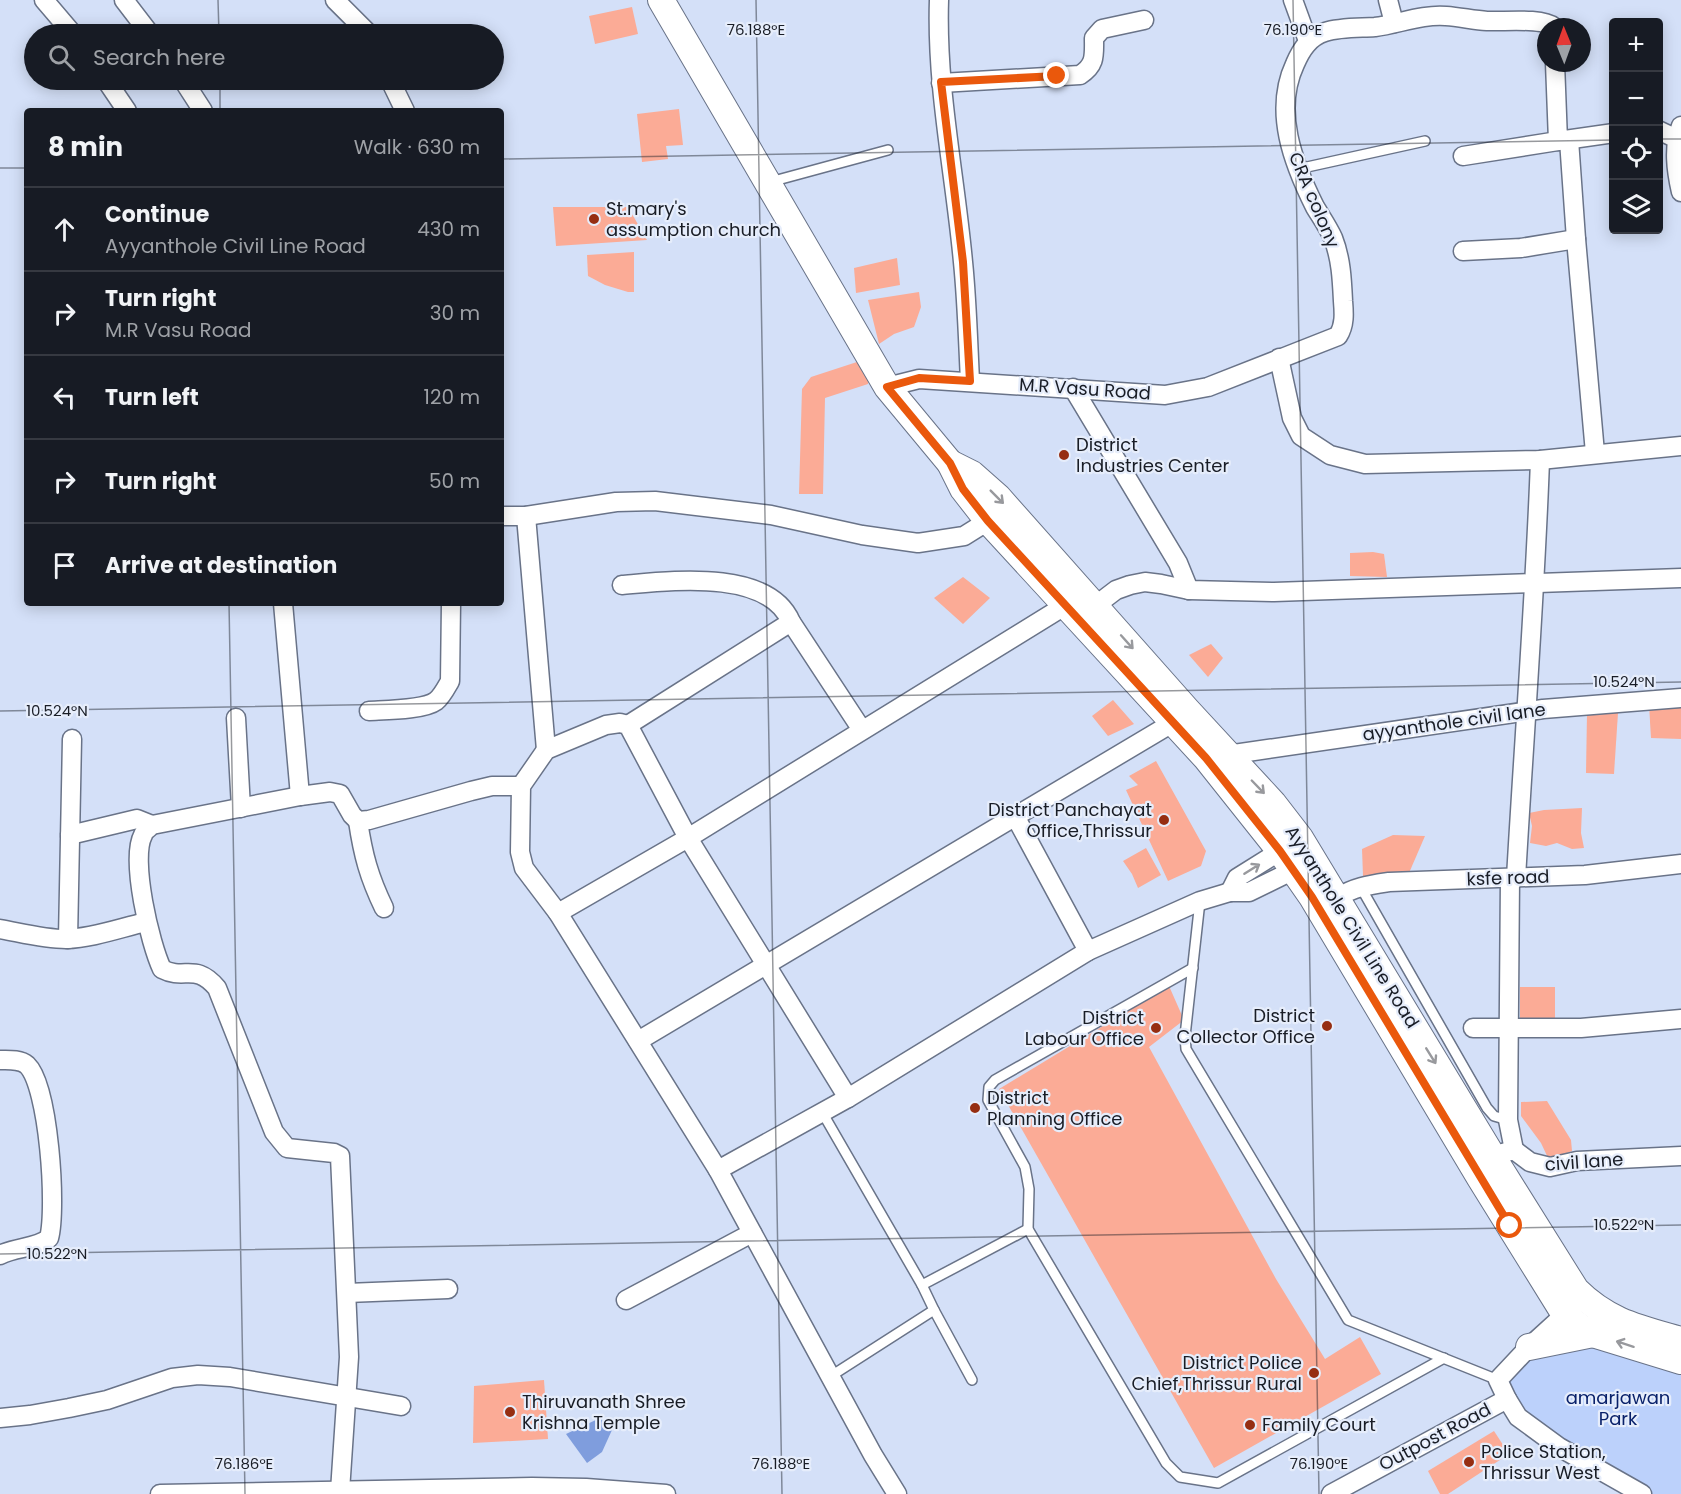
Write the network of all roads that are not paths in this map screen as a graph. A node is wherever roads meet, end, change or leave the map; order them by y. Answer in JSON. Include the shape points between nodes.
{"nodes":[{"id":1,"x":44,"y":0,"type":"edge"},
{"id":2,"x":124,"y":0,"type":"edge"},
{"id":3,"x":335,"y":0,"type":"edge"},
{"id":4,"x":661,"y":0,"type":"edge"},
{"id":5,"x":939,"y":0,"type":"edge"},
{"id":6,"x":1293,"y":0,"type":"edge"},
{"id":7,"x":1388,"y":0,"type":"edge"},
{"id":8,"x":1144,"y":20,"type":"dead end"},
{"id":9,"x":1394,"y":23,"type":"junction"},
{"id":10,"x":1537,"y":23,"type":"edge"},
{"id":11,"x":64,"y":24,"type":"edge"},
{"id":12,"x":142,"y":24,"type":"edge"},
{"id":13,"x":359,"y":24,"type":"edge"},
{"id":14,"x":1308,"y":41,"type":"junction"},
{"id":15,"x":1556,"y":72,"type":"edge"},
{"id":16,"x":941,"y":82,"type":"junction"},
{"id":17,"x":113,"y":90,"type":"edge"},
{"id":18,"x":189,"y":90,"type":"edge"},
{"id":19,"x":395,"y":90,"type":"edge"},
{"id":20,"x":125,"y":108,"type":"edge"},
{"id":21,"x":200,"y":108,"type":"edge"},
{"id":22,"x":404,"y":108,"type":"edge"},
{"id":23,"x":1663,"y":131,"type":"edge"},
{"id":24,"x":1609,"y":133,"type":"edge"},
{"id":25,"x":1679,"y":135,"type":"edge"},
{"id":26,"x":1562,"y":136,"type":"junction"},
{"id":27,"x":1425,"y":141,"type":"dead end"},
{"id":28,"x":888,"y":150,"type":"dead end"},
{"id":29,"x":1463,"y":156,"type":"dead end"},
{"id":30,"x":1299,"y":169,"type":"junction"},
{"id":31,"x":767,"y":182,"type":"junction"},
{"id":32,"x":1681,"y":192,"type":"edge"},
{"id":33,"x":1576,"y":239,"type":"junction"},
{"id":34,"x":1464,"y":251,"type":"dead end"},
{"id":35,"x":1279,"y":358,"type":"junction"},
{"id":36,"x":970,"y":381,"type":"junction"},
{"id":37,"x":887,"y":387,"type":"junction"},
{"id":38,"x":1073,"y":388,"type":"junction"},
{"id":39,"x":1681,"y":446,"type":"edge"},
{"id":40,"x":1595,"y":453,"type":"junction"},
{"id":41,"x":1540,"y":460,"type":"junction"},
{"id":42,"x":950,"y":463,"type":"junction"},
{"id":43,"x":504,"y":516,"type":"edge"},
{"id":44,"x":526,"y":516,"type":"junction"},
{"id":45,"x":988,"y":521,"type":"junction"},
{"id":46,"x":1681,"y":578,"type":"edge"},
{"id":47,"x":1535,"y":584,"type":"junction"},
{"id":48,"x":622,"y":585,"type":"dead end"},
{"id":49,"x":1189,"y":590,"type":"junction"},
{"id":50,"x":1081,"y":601,"type":"junction"},
{"id":51,"x":283,"y":606,"type":"edge"},
{"id":52,"x":451,"y":606,"type":"edge"},
{"id":53,"x":791,"y":622,"type":"junction"},
{"id":54,"x":1681,"y":698,"type":"edge"},
{"id":55,"x":369,"y":711,"type":"dead end"},
{"id":56,"x":1525,"y":712,"type":"junction"},
{"id":57,"x":236,"y":718,"type":"dead end"},
{"id":58,"x":1174,"y":722,"type":"junction"},
{"id":59,"x":628,"y":725,"type":"junction"},
{"id":60,"x":862,"y":730,"type":"junction"},
{"id":61,"x":72,"y":739,"type":"dead end"},
{"id":62,"x":546,"y":750,"type":"junction"},
{"id":63,"x":1227,"y":755,"type":"junction"},
{"id":64,"x":521,"y":786,"type":"junction"},
{"id":65,"x":300,"y":796,"type":"junction"},
{"id":66,"x":241,"y":808,"type":"junction"},
{"id":67,"x":1015,"y":816,"type":"junction"},
{"id":68,"x":358,"y":821,"type":"junction"},
{"id":69,"x":152,"y":825,"type":"junction"},
{"id":70,"x":70,"y":835,"type":"junction"},
{"id":71,"x":688,"y":838,"type":"junction"},
{"id":72,"x":1297,"y":855,"type":"junction"},
{"id":73,"x":1681,"y":864,"type":"edge"},
{"id":74,"x":1513,"y":878,"type":"junction"},
{"id":75,"x":1360,"y":886,"type":"junction"},
{"id":76,"x":1337,"y":898,"type":"junction"},
{"id":77,"x":1200,"y":901,"type":"junction"},
{"id":78,"x":384,"y":908,"type":"dead end"},
{"id":79,"x":558,"y":913,"type":"junction"},
{"id":80,"x":146,"y":922,"type":"junction"},
{"id":81,"x":0,"y":929,"type":"edge"},
{"id":82,"x":68,"y":939,"type":"junction"},
{"id":83,"x":1088,"y":951,"type":"junction"},
{"id":84,"x":767,"y":964,"type":"junction"},
{"id":85,"x":1193,"y":968,"type":"junction"},
{"id":86,"x":1681,"y":1019,"type":"edge"},
{"id":87,"x":1473,"y":1028,"type":"dead end"},
{"id":88,"x":1509,"y":1028,"type":"junction"},
{"id":89,"x":638,"y":1041,"type":"junction"},
{"id":90,"x":0,"y":1060,"type":"edge"},
{"id":91,"x":848,"y":1098,"type":"junction"},
{"id":92,"x":822,"y":1112,"type":"junction"},
{"id":93,"x":1508,"y":1120,"type":"junction"},
{"id":94,"x":1681,"y":1156,"type":"edge"},
{"id":95,"x":1497,"y":1163,"type":"junction"},
{"id":96,"x":718,"y":1170,"type":"junction"},
{"id":97,"x":1028,"y":1229,"type":"junction"},
{"id":98,"x":752,"y":1233,"type":"junction"},
{"id":99,"x":0,"y":1255,"type":"edge"},
{"id":100,"x":921,"y":1285,"type":"junction"},
{"id":101,"x":447,"y":1289,"type":"dead end"},
{"id":102,"x":347,"y":1293,"type":"junction"},
{"id":103,"x":626,"y":1300,"type":"dead end"},
{"id":104,"x":1574,"y":1306,"type":"junction"},
{"id":105,"x":934,"y":1310,"type":"junction"},
{"id":106,"x":1600,"y":1324,"type":"junction"},
{"id":107,"x":1681,"y":1340,"type":"edge"},
{"id":108,"x":1529,"y":1347,"type":"junction"},
{"id":109,"x":1444,"y":1358,"type":"junction"},
{"id":110,"x":1681,"y":1361,"type":"edge"},
{"id":111,"x":831,"y":1376,"type":"junction"},
{"id":112,"x":972,"y":1380,"type":"dead end"},
{"id":113,"x":1498,"y":1380,"type":"junction"},
{"id":114,"x":347,"y":1397,"type":"junction"},
{"id":115,"x":1507,"y":1399,"type":"junction"},
{"id":116,"x":401,"y":1406,"type":"dead end"},
{"id":117,"x":0,"y":1418,"type":"edge"},
{"id":118,"x":340,"y":1491,"type":"junction"},
{"id":119,"x":507,"y":1491,"type":"edge"},
{"id":120,"x":421,"y":1492,"type":"edge"},
{"id":121,"x":160,"y":1494,"type":"edge"},
{"id":122,"x":666,"y":1494,"type":"edge"},
{"id":123,"x":897,"y":1494,"type":"edge"},
{"id":124,"x":1331,"y":1494,"type":"edge"},
{"id":125,"x":1642,"y":1494,"type":"edge"}],
"edges":[{"from":1,"to":11,"type":"street"},
{"from":2,"to":12,"type":"street"},
{"from":3,"to":13,"type":"street"},
{"from":4,"to":31,"type":"main road","name":"Ayyanthole Civil Line Road"},
{"from":5,"to":16,"type":"street"},
{"from":6,"to":14,"type":"street"},
{"from":7,"to":9,"type":"street"},
{"from":8,"to":16,"type":"street","via":[[1102,29],[1094,38],[1094,59],[1080,75]]},
{"from":9,"to":10,"type":"street","via":[[1437,15]]},
{"from":9,"to":14,"type":"street","via":[[1326,32]]},
{"from":14,"to":30,"type":"street","name":"CRA colony","via":[[1289,77],[1284,108]]},
{"from":15,"to":26,"type":"street"},
{"from":16,"to":36,"type":"street","via":[[963,262]]},
{"from":17,"to":20,"type":"street"},
{"from":18,"to":21,"type":"street"},
{"from":19,"to":22,"type":"street"},
{"from":23,"to":25,"type":"street"},
{"from":24,"to":26,"type":"street"},
{"from":25,"to":32,"type":"street"},
{"from":26,"to":29,"type":"street"},
{"from":26,"to":33,"type":"street"},
{"from":27,"to":30,"type":"lane"},
{"from":28,"to":31,"type":"lane"},
{"from":30,"to":35,"type":"street","name":"CRA colony","via":[[1337,250],[1344,319],[1338,336]]},
{"from":31,"to":37,"type":"main road","name":"Ayyanthole Civil Line Road"},
{"from":33,"to":34,"type":"street","via":[[1521,248]]},
{"from":33,"to":40,"type":"street"},
{"from":35,"to":38,"type":"street","name":"M.R Vasu Road","via":[[1208,387],[1165,395]]},
{"from":35,"to":41,"type":"street","via":[[1292,418],[1301,436],[1330,455],[1365,464]]},
{"from":36,"to":37,"type":"street","name":"M.R Vasu Road","via":[[919,378]]},
{"from":36,"to":38,"type":"street","name":"M.R Vasu Road"},
{"from":37,"to":42,"type":"main road","name":"Ayyanthole Civil Line Road"},
{"from":38,"to":49,"type":"street","via":[[1178,563]]},
{"from":39,"to":40,"type":"street"},
{"from":40,"to":41,"type":"street"},
{"from":41,"to":47,"type":"street"},
{"from":42,"to":45,"type":"main road","name":"Ayyanthole Civil Line Road","via":[[963,489]]},
{"from":42,"to":50,"type":"main road","name":"Ayyanthole Civil Line Road","one_way":true,"via":[[972,474],[998,497]]},
{"from":43,"to":44,"type":"street"},
{"from":44,"to":45,"type":"street","via":[[616,502],[655,501],[771,515],[918,543],[964,536]]},
{"from":44,"to":62,"type":"street"},
{"from":45,"to":50,"type":"main road","name":"Ayyanthole Civil Line Road"},
{"from":46,"to":47,"type":"street"},
{"from":47,"to":49,"type":"street","via":[[1274,592]]},
{"from":47,"to":56,"type":"street"},
{"from":48,"to":53,"type":"street","via":[[698,581],[737,584],[771,598]]},
{"from":49,"to":50,"type":"street","via":[[1144,582]]},
{"from":50,"to":58,"type":"main road","name":"Ayyanthole Civil Line Road"},
{"from":50,"to":60,"type":"street"},
{"from":50,"to":63,"type":"main road","name":"Ayyanthole Civil Line Road","one_way":true},
{"from":51,"to":65,"type":"street"},
{"from":52,"to":55,"type":"street","via":[[451,672],[444,692],[435,702],[424,706]]},
{"from":53,"to":59,"type":"street"},
{"from":53,"to":60,"type":"street"},
{"from":54,"to":56,"type":"street","name":"ayyanthole civil lane"},
{"from":56,"to":63,"type":"street","name":"ayyanthole civil lane"},
{"from":56,"to":74,"type":"street"},
{"from":57,"to":66,"type":"street"},
{"from":58,"to":67,"type":"street"},
{"from":58,"to":72,"type":"main road","name":"Ayyanthole Civil Line Road"},
{"from":59,"to":62,"type":"street","via":[[606,725]]},
{"from":59,"to":71,"type":"street"},
{"from":60,"to":71,"type":"street"},
{"from":61,"to":70,"type":"street"},
{"from":62,"to":64,"type":"street"},
{"from":63,"to":72,"type":"main road","name":"Ayyanthole Civil Line Road","one_way":true,"via":[[1273,803]]},
{"from":64,"to":68,"type":"street","via":[[492,786]]},
{"from":64,"to":79,"type":"street","via":[[520,852],[524,868]]},
{"from":65,"to":66,"type":"street"},
{"from":65,"to":68,"type":"street","via":[[340,794]]},
{"from":66,"to":69,"type":"street"},
{"from":67,"to":83,"type":"street"},
{"from":67,"to":84,"type":"street"},
{"from":68,"to":78,"type":"street","via":[[371,882]]},
{"from":69,"to":70,"type":"street","via":[[137,819]]},
{"from":69,"to":80,"type":"street","via":[[139,846]]},
{"from":70,"to":82,"type":"street"},
{"from":71,"to":79,"type":"street"},
{"from":71,"to":84,"type":"street"},
{"from":72,"to":76,"type":"main road","name":"Ayyanthole Civil Line Road"},
{"from":72,"to":77,"type":"street","via":[[1249,892],[1230,892]]},
{"from":72,"to":95,"type":"main road","name":"Ayyanthole Civil Line Road","via":[[1312,897]]},
{"from":73,"to":74,"type":"street","name":"ksfe road"},
{"from":74,"to":75,"type":"street","name":"ksfe road"},
{"from":74,"to":88,"type":"street"},
{"from":75,"to":76,"type":"street","name":"ksfe road"},
{"from":75,"to":93,"type":"lane","via":[[1487,1108],[1494,1116]]},
{"from":76,"to":95,"type":"main road","name":"Ayyanthole Civil Line Road","one_way":true},
{"from":77,"to":83,"type":"street"},
{"from":77,"to":85,"type":"lane"},
{"from":79,"to":89,"type":"street"},
{"from":80,"to":82,"type":"street"},
{"from":80,"to":102,"type":"street","via":[[162,969],[170,973],[196,972],[217,988],[280,1142],[287,1148],[340,1156]]},
{"from":81,"to":82,"type":"street"},
{"from":83,"to":91,"type":"street"},
{"from":84,"to":89,"type":"street"},
{"from":84,"to":91,"type":"street"},
{"from":85,"to":97,"type":"lane","via":[[995,1080],[989,1087],[988,1100],[1025,1167]]},
{"from":85,"to":109,"type":"lane","via":[[1186,1049],[1348,1320]]},
{"from":86,"to":88,"type":"street","via":[[1581,1028]]},
{"from":87,"to":88,"type":"street"},
{"from":88,"to":93,"type":"street"},
{"from":89,"to":96,"type":"street"},
{"from":90,"to":99,"type":"street","via":[[26,1064],[42,1102],[49,1144],[52,1219],[49,1238],[43,1243]]},
{"from":91,"to":92,"type":"street"},
{"from":92,"to":96,"type":"street"},
{"from":92,"to":100,"type":"lane"},
{"from":93,"to":95,"type":"street"},
{"from":94,"to":95,"type":"street","name":"civil lane","via":[[1577,1161],[1550,1167],[1530,1162]]},
{"from":95,"to":104,"type":"main road","name":"Ayyanthole Civil Line Road"},
{"from":96,"to":98,"type":"street"},
{"from":97,"to":100,"type":"lane"},
{"from":97,"to":109,"type":"lane","via":[[1166,1463],[1180,1477],[1218,1483]]},
{"from":98,"to":103,"type":"street"},
{"from":98,"to":111,"type":"street"},
{"from":100,"to":105,"type":"lane"},
{"from":101,"to":102,"type":"street"},
{"from":102,"to":114,"type":"street"},
{"from":104,"to":106,"type":"main road","name":"Ayyanthole Civil Line Road","via":[[1575,1324]]},
{"from":104,"to":108,"type":"street"},
{"from":105,"to":111,"type":"lane"},
{"from":105,"to":112,"type":"lane"},
{"from":106,"to":107,"type":"main road","name":"Ayyanthole Civil Line Road","via":[[1632,1326]]},
{"from":106,"to":108,"type":"main road"},
{"from":110,"to":106,"type":"main road","name":"Ayyanthole Civil Line Road","one_way":true},
{"from":108,"to":113,"type":"street"},
{"from":109,"to":113,"type":"lane"},
{"from":111,"to":123,"type":"street"},
{"from":113,"to":115,"type":"street"},
{"from":114,"to":116,"type":"street"},
{"from":114,"to":117,"type":"street","via":[[198,1375],[172,1378],[107,1400]]},
{"from":114,"to":118,"type":"street"},
{"from":115,"to":124,"type":"street","name":"Outpost Road"},
{"from":115,"to":125,"type":"street","via":[[1518,1417],[1558,1447]]},
{"from":118,"to":120,"type":"street"},
{"from":118,"to":121,"type":"street"},
{"from":119,"to":120,"type":"street"},
{"from":119,"to":122,"type":"street","via":[[586,1488]]}]}
